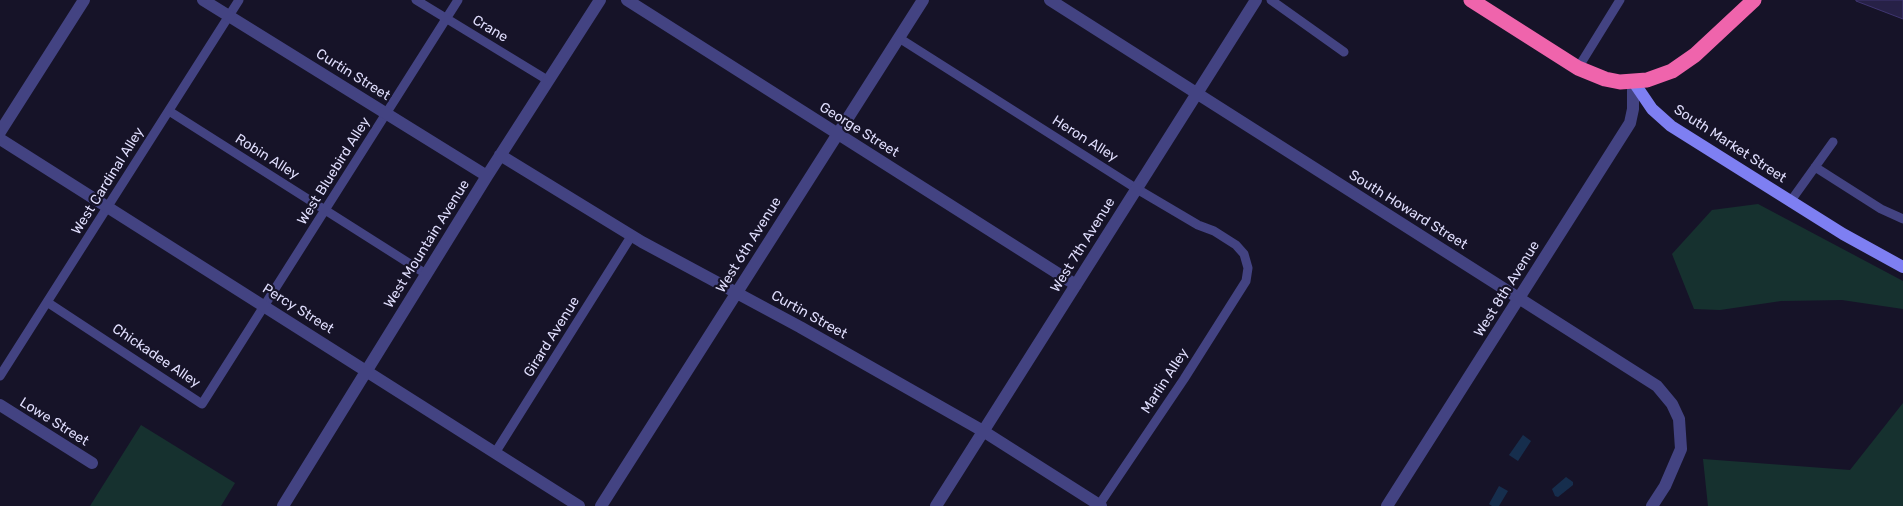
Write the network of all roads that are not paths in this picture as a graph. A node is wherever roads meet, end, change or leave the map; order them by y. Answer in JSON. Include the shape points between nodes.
{"nodes":[{"id":1,"x":84,"y":0,"type":"edge"},
{"id":2,"x":203,"y":0,"type":"edge"},
{"id":3,"x":239,"y":0,"type":"edge"},
{"id":4,"x":416,"y":0,"type":"edge"},
{"id":5,"x":458,"y":0,"type":"edge"},
{"id":6,"x":600,"y":0,"type":"edge"},
{"id":7,"x":627,"y":0,"type":"edge"},
{"id":8,"x":923,"y":0,"type":"edge"},
{"id":9,"x":1050,"y":0,"type":"edge"},
{"id":10,"x":1256,"y":0,"type":"edge"},
{"id":11,"x":1271,"y":0,"type":"edge"},
{"id":12,"x":1471,"y":0,"type":"edge"},
{"id":13,"x":1620,"y":0,"type":"edge"},
{"id":14,"x":1754,"y":0,"type":"edge"},
{"id":15,"x":229,"y":16,"type":"junction"},
{"id":16,"x":446,"y":19,"type":"junction"},
{"id":17,"x":899,"y":38,"type":"junction"},
{"id":18,"x":1344,"y":52,"type":"dead end"},
{"id":19,"x":1578,"y":68,"type":"junction"},
{"id":20,"x":549,"y":81,"type":"junction"},
{"id":21,"x":1633,"y":81,"type":"junction"},
{"id":22,"x":1197,"y":93,"type":"junction"},
{"id":23,"x":169,"y":111,"type":"junction"},
{"id":24,"x":386,"y":114,"type":"junction"},
{"id":25,"x":0,"y":132,"type":"edge"},
{"id":26,"x":837,"y":134,"type":"junction"},
{"id":27,"x":0,"y":139,"type":"edge"},
{"id":28,"x":1833,"y":142,"type":"dead end"},
{"id":29,"x":500,"y":155,"type":"junction"},
{"id":30,"x":1815,"y":167,"type":"junction"},
{"id":31,"x":487,"y":176,"type":"junction"},
{"id":32,"x":1137,"y":189,"type":"junction"},
{"id":33,"x":1790,"y":202,"type":"junction"},
{"id":34,"x":108,"y":207,"type":"junction"},
{"id":35,"x":325,"y":210,"type":"junction"},
{"id":36,"x":1903,"y":219,"type":"edge"},
{"id":37,"x":632,"y":236,"type":"junction"},
{"id":38,"x":1903,"y":267,"type":"edge"},
{"id":39,"x":1248,"y":268,"type":"joint"},
{"id":40,"x":426,"y":274,"type":"junction"},
{"id":41,"x":1076,"y":285,"type":"junction"},
{"id":42,"x":736,"y":294,"type":"junction"},
{"id":43,"x":1519,"y":297,"type":"junction"},
{"id":44,"x":47,"y":302,"type":"junction"},
{"id":45,"x":265,"y":306,"type":"junction"},
{"id":46,"x":367,"y":371,"type":"junction"},
{"id":47,"x":0,"y":376,"type":"edge"},
{"id":48,"x":0,"y":406,"type":"edge"},
{"id":49,"x":983,"y":431,"type":"junction"},
{"id":50,"x":495,"y":453,"type":"junction"},
{"id":51,"x":92,"y":463,"type":"dead end"},
{"id":52,"x":1100,"y":505,"type":"edge"},
{"id":53,"x":283,"y":506,"type":"edge"},
{"id":54,"x":579,"y":506,"type":"edge"},
{"id":55,"x":601,"y":506,"type":"edge"},
{"id":56,"x":936,"y":506,"type":"edge"},
{"id":57,"x":1388,"y":506,"type":"edge"},
{"id":58,"x":1652,"y":506,"type":"edge"}],
"edges":[{"from":1,"to":25,"type":"street"},
{"from":2,"to":15,"type":"street","name":"Curtin Street"},
{"from":3,"to":15,"type":"lane","name":"West Cardinal Alley"},
{"from":4,"to":16,"type":"lane","name":"Crane"},
{"from":5,"to":16,"type":"lane","name":"West Bluebird Alley"},
{"from":6,"to":20,"type":"street","name":"West Mountain Avenue"},
{"from":7,"to":26,"type":"street","name":"George Street"},
{"from":8,"to":17,"type":"street","name":"West 6th Avenue"},
{"from":9,"to":22,"type":"street","name":"South Howard Street"},
{"from":10,"to":22,"type":"street","name":"West 7th Avenue"},
{"from":11,"to":18,"type":"lane"},
{"from":12,"to":19,"type":"highway"},
{"from":13,"to":19,"type":"lane"},
{"from":14,"to":21,"type":"highway","via":[[1684,64],[1660,76]]},
{"from":15,"to":23,"type":"lane","name":"West Cardinal Alley"},
{"from":15,"to":24,"type":"street","name":"Curtin Street"},
{"from":16,"to":20,"type":"lane","name":"Crane"},
{"from":16,"to":24,"type":"lane","name":"West Bluebird Alley"},
{"from":17,"to":26,"type":"street","name":"West 6th Avenue"},
{"from":17,"to":32,"type":"lane","name":"Heron Alley"},
{"from":19,"to":21,"type":"highway","via":[[1604,79]]},
{"from":20,"to":29,"type":"street","name":"West Mountain Avenue"},
{"from":21,"to":33,"type":"main road","name":"South Market Street","via":[[1652,109],[1671,126]]},
{"from":21,"to":43,"type":"street","name":"West 8th Avenue","via":[[1634,109],[1630,123]]},
{"from":22,"to":32,"type":"street","name":"West 7th Avenue"},
{"from":22,"to":43,"type":"street","name":"South Howard Street"},
{"from":23,"to":34,"type":"lane","name":"West Cardinal Alley"},
{"from":23,"to":35,"type":"lane","name":"Robin Alley"},
{"from":24,"to":31,"type":"street","name":"Curtin Street"},
{"from":24,"to":35,"type":"lane","name":"West Bluebird Alley"},
{"from":26,"to":41,"type":"street","name":"George Street"},
{"from":26,"to":42,"type":"street","name":"West 6th Avenue"},
{"from":27,"to":34,"type":"street","name":"Percy Street"},
{"from":28,"to":30,"type":"lane"},
{"from":29,"to":31,"type":"street","name":"West Mountain Avenue"},
{"from":29,"to":37,"type":"street","name":"Curtin Street"},
{"from":30,"to":33,"type":"lane"},
{"from":30,"to":36,"type":"lane"},
{"from":31,"to":40,"type":"street","name":"West Mountain Avenue"},
{"from":32,"to":39,"type":"lane","name":"Heron Alley","via":[[1236,245],[1244,254]]},
{"from":32,"to":41,"type":"street","name":"West 7th Avenue"},
{"from":33,"to":38,"type":"main road","name":"South Market Street"},
{"from":34,"to":44,"type":"lane","name":"West Cardinal Alley"},
{"from":34,"to":45,"type":"street","name":"Percy Street"},
{"from":35,"to":40,"type":"lane","name":"Robin Alley"},
{"from":35,"to":45,"type":"lane","name":"West Bluebird Alley"},
{"from":37,"to":42,"type":"street","name":"Curtin Street"},
{"from":37,"to":50,"type":"lane","name":"Girard Avenue"},
{"from":39,"to":52,"type":"lane","name":"Marlin Alley","via":[[1246,281]]},
{"from":40,"to":46,"type":"street","name":"West Mountain Avenue"},
{"from":41,"to":49,"type":"street","name":"West 7th Avenue"},
{"from":42,"to":49,"type":"street","name":"Curtin Street"},
{"from":42,"to":55,"type":"street","name":"West 6th Avenue"},
{"from":43,"to":57,"type":"street","name":"West 8th Avenue"},
{"from":43,"to":58,"type":"street","name":"South Howard Street","via":[[1658,386],[1672,404],[1679,419],[1682,449]]},
{"from":44,"to":45,"type":"lane","name":"Chickadee Alley","via":[[202,404]]},
{"from":44,"to":47,"type":"lane","name":"West Cardinal Alley"},
{"from":45,"to":46,"type":"street","name":"Percy Street"},
{"from":46,"to":50,"type":"street","name":"Percy Street"},
{"from":46,"to":53,"type":"street","name":"West Mountain Avenue"},
{"from":48,"to":51,"type":"street","name":"Lowe Street"},
{"from":49,"to":52,"type":"street","name":"Curtin Street"},
{"from":49,"to":56,"type":"street","name":"West 7th Avenue"},
{"from":50,"to":54,"type":"street","name":"Percy Street"}]}
